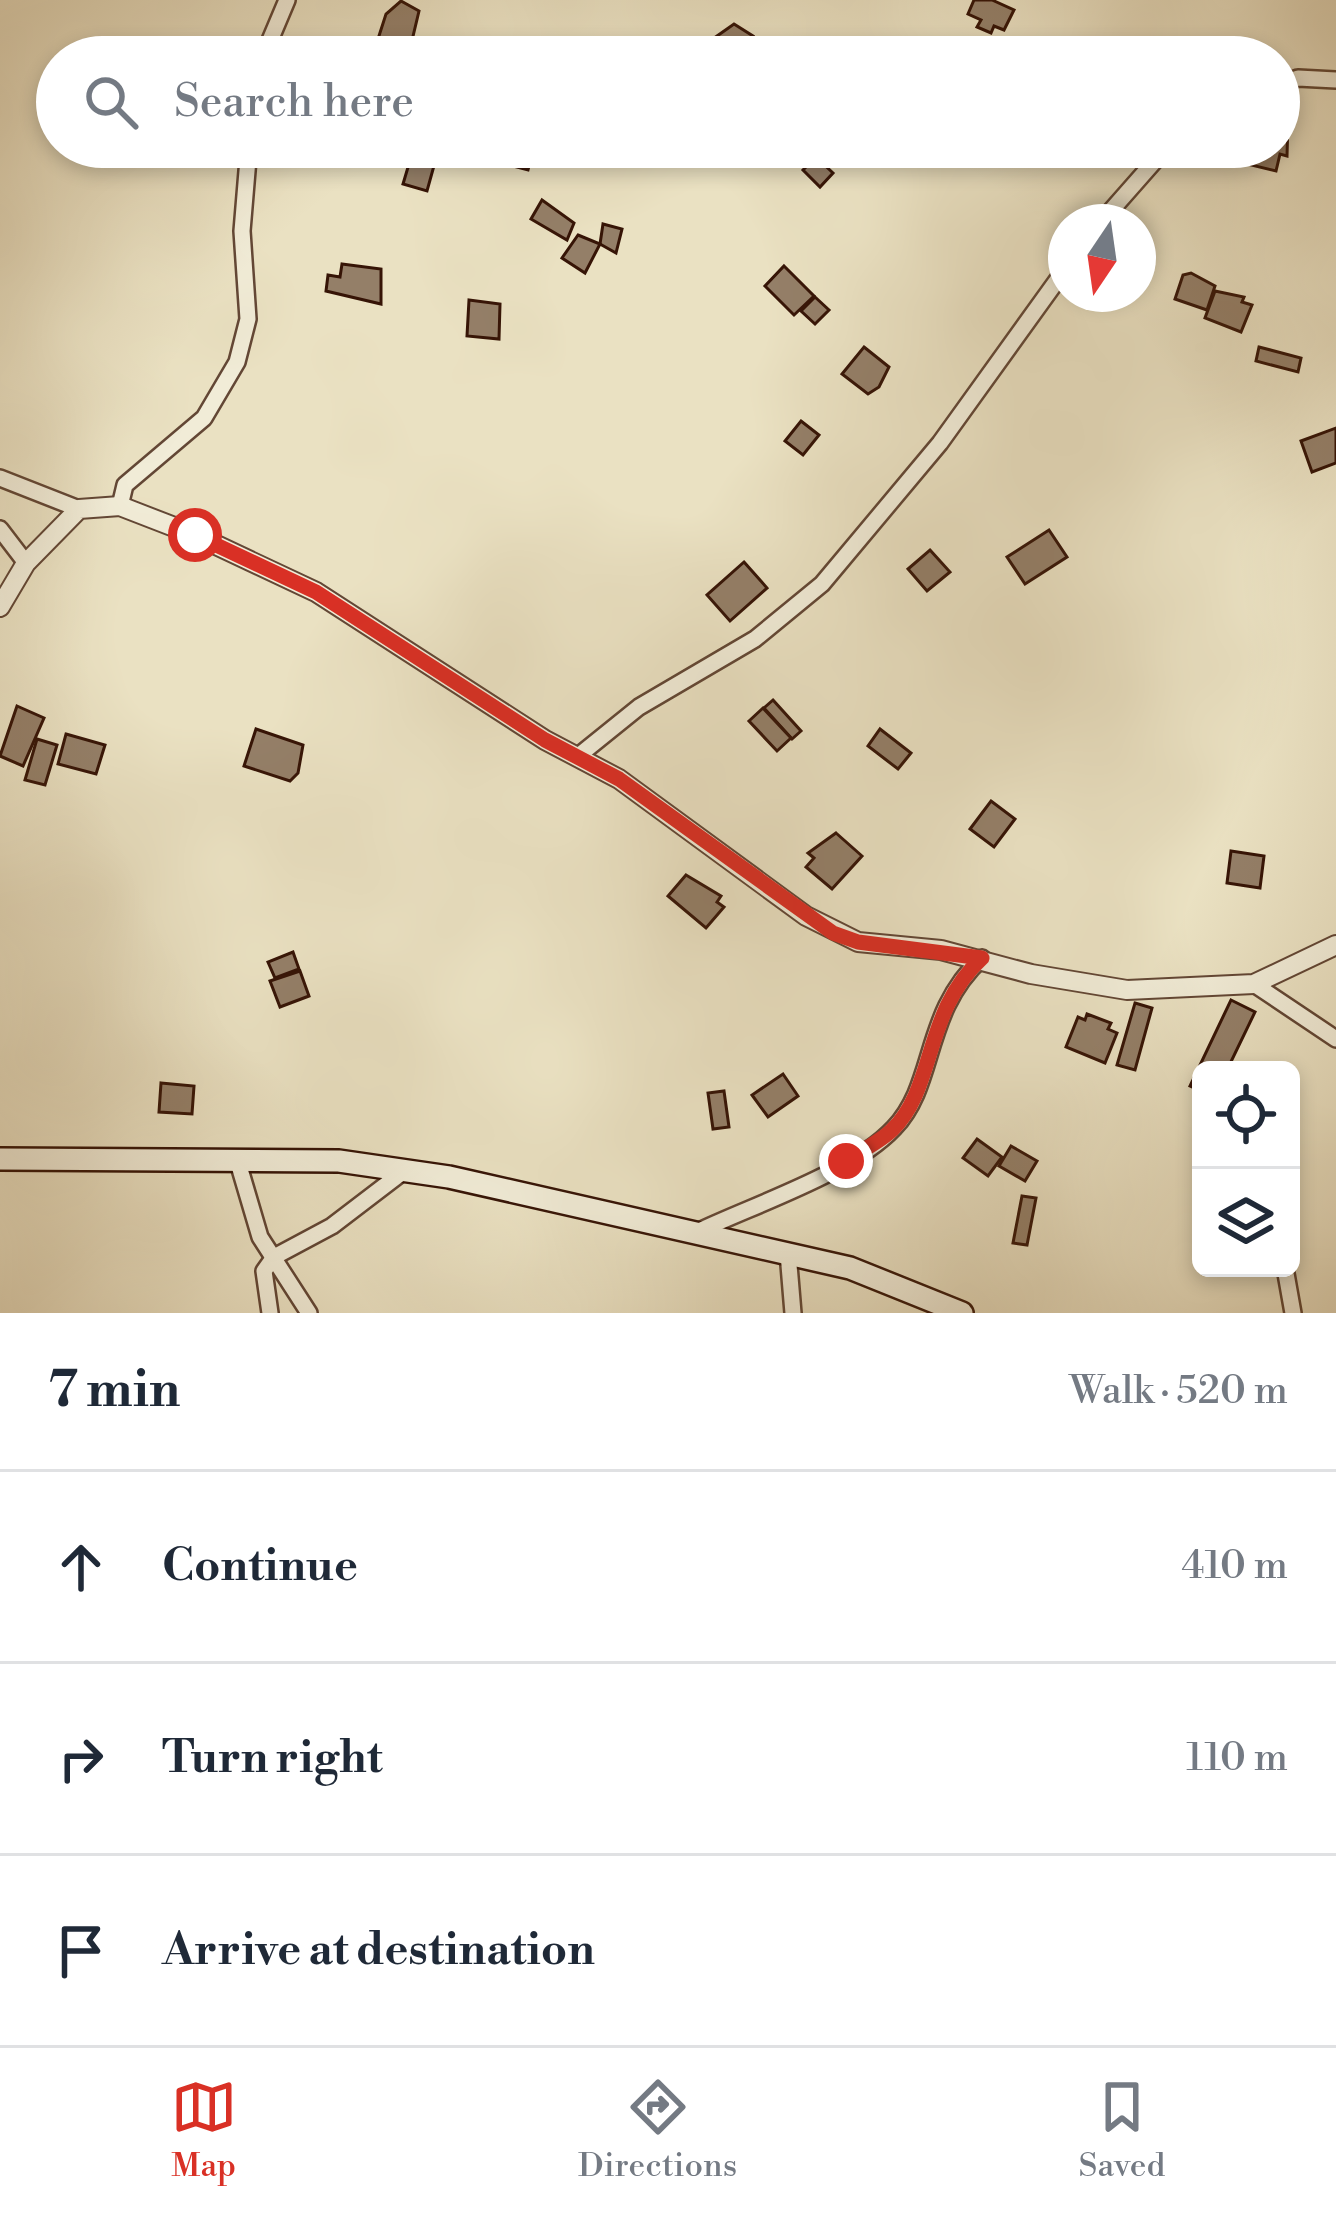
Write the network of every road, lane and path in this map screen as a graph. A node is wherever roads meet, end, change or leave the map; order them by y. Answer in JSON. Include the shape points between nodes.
{"nodes":[{"id":1,"x":287,"y":0,"type":"edge"},
{"id":2,"x":272,"y":36,"type":"edge"},
{"id":3,"x":1300,"y":78,"type":"edge"},
{"id":4,"x":1336,"y":80,"type":"edge"},
{"id":5,"x":247,"y":168,"type":"edge"},
{"id":6,"x":1149,"y":168,"type":"edge"},
{"id":7,"x":1117,"y":204,"type":"edge"},
{"id":8,"x":1048,"y":293,"type":"edge"},
{"id":9,"x":0,"y":478,"type":"edge"},
{"id":10,"x":120,"y":506,"type":"junction"},
{"id":11,"x":80,"y":509,"type":"junction"},
{"id":12,"x":0,"y":530,"type":"edge"},
{"id":13,"x":26,"y":562,"type":"junction"},
{"id":14,"x":0,"y":607,"type":"edge"},
{"id":15,"x":577,"y":757,"type":"junction"},
{"id":16,"x":1336,"y":945,"type":"edge"},
{"id":17,"x":982,"y":958,"type":"junction"},
{"id":18,"x":1254,"y":984,"type":"junction"},
{"id":19,"x":1336,"y":1039,"type":"edge"},
{"id":20,"x":0,"y":1159,"type":"edge"},
{"id":21,"x":237,"y":1159,"type":"junction"},
{"id":22,"x":404,"y":1171,"type":"junction"},
{"id":23,"x":697,"y":1232,"type":"junction"},
{"id":24,"x":788,"y":1253,"type":"junction"},
{"id":25,"x":274,"y":1257,"type":"junction"},
{"id":26,"x":1287,"y":1277,"type":"edge"},
{"id":27,"x":270,"y":1313,"type":"edge"},
{"id":28,"x":309,"y":1313,"type":"edge"},
{"id":29,"x":793,"y":1313,"type":"edge"},
{"id":30,"x":962,"y":1313,"type":"edge"},
{"id":31,"x":1293,"y":1313,"type":"edge"}],
"edges":[{"from":1,"to":2,"type":"street"},
{"from":3,"to":4,"type":"street"},
{"from":5,"to":10,"type":"street","via":[[248,319],[237,362],[204,418],[125,485]]},
{"from":6,"to":7,"type":"street"},
{"from":8,"to":15,"type":"street","via":[[940,443],[822,584]]},
{"from":9,"to":11,"type":"street"},
{"from":10,"to":11,"type":"street"},
{"from":10,"to":15,"type":"street","via":[[316,592]]},
{"from":11,"to":13,"type":"street"},
{"from":12,"to":13,"type":"street"},
{"from":13,"to":14,"type":"street"},
{"from":15,"to":17,"type":"street","via":[[833,933]]},
{"from":16,"to":18,"type":"street"},
{"from":17,"to":18,"type":"street","via":[[1127,990]]},
{"from":17,"to":23,"type":"street","via":[[947,996],[894,1128],[846,1161]]},
{"from":18,"to":19,"type":"street"},
{"from":20,"to":21,"type":"main road"},
{"from":21,"to":22,"type":"main road"},
{"from":21,"to":25,"type":"street","via":[[254,1222]]},
{"from":22,"to":23,"type":"main road"},
{"from":22,"to":25,"type":"street","via":[[332,1226]]},
{"from":23,"to":24,"type":"main road"},
{"from":24,"to":29,"type":"street"},
{"from":24,"to":30,"type":"main road","via":[[850,1268]]},
{"from":25,"to":27,"type":"street","via":[[264,1271]]},
{"from":25,"to":28,"type":"street"},
{"from":26,"to":31,"type":"street"}]}
